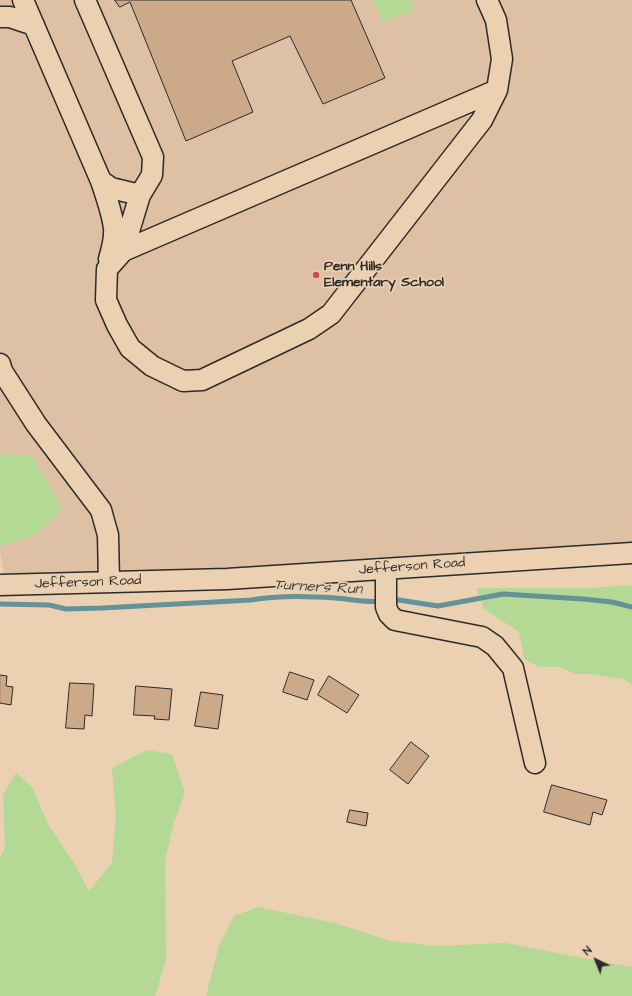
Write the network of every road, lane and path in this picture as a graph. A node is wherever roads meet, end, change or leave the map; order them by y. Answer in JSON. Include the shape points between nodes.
{"nodes":[{"id":1,"x":11,"y":0,"type":"edge"},
{"id":2,"x":23,"y":0,"type":"edge"},
{"id":3,"x":85,"y":0,"type":"edge"},
{"id":4,"x":487,"y":0,"type":"edge"},
{"id":5,"x":0,"y":16,"type":"edge"},
{"id":6,"x":34,"y":25,"type":"junction"},
{"id":7,"x":497,"y":90,"type":"junction"},
{"id":8,"x":101,"y":181,"type":"junction"},
{"id":9,"x":140,"y":195,"type":"junction"},
{"id":10,"x":123,"y":251,"type":"junction"},
{"id":11,"x":107,"y":269,"type":"junction"},
{"id":12,"x":0,"y":364,"type":"edge"},
{"id":13,"x":632,"y":553,"type":"edge"},
{"id":14,"x":386,"y":569,"type":"junction"},
{"id":15,"x":109,"y":582,"type":"junction"},
{"id":16,"x":0,"y":585,"type":"edge"},
{"id":17,"x":535,"y":763,"type":"dead end"}],
"edges":[{"from":1,"to":5,"type":"street"},
{"from":2,"to":6,"type":"street"},
{"from":3,"to":9,"type":"street","via":[[153,157],[152,175]]},
{"from":4,"to":7,"type":"street","via":[[496,20],[502,60]]},
{"from":5,"to":6,"type":"street"},
{"from":6,"to":8,"type":"street"},
{"from":7,"to":10,"type":"street"},
{"from":7,"to":11,"type":"street","via":[[482,120],[331,314],[309,329],[202,380],[183,381],[152,366],[130,348],[106,300]]},
{"from":8,"to":9,"type":"street","via":[[110,188]]},
{"from":8,"to":11,"type":"street","via":[[114,229]]},
{"from":9,"to":10,"type":"street"},
{"from":10,"to":11,"type":"street"},
{"from":12,"to":15,"type":"street","via":[[36,424],[101,510],[108,535]]},
{"from":13,"to":14,"type":"street","name":"Jefferson Road"},
{"from":14,"to":15,"type":"street","name":"Jefferson Road","via":[[228,579]]},
{"from":14,"to":17,"type":"street","via":[[386,607],[396,620],[482,637],[495,646],[513,668]]},
{"from":15,"to":16,"type":"street","name":"Jefferson Road"}]}
